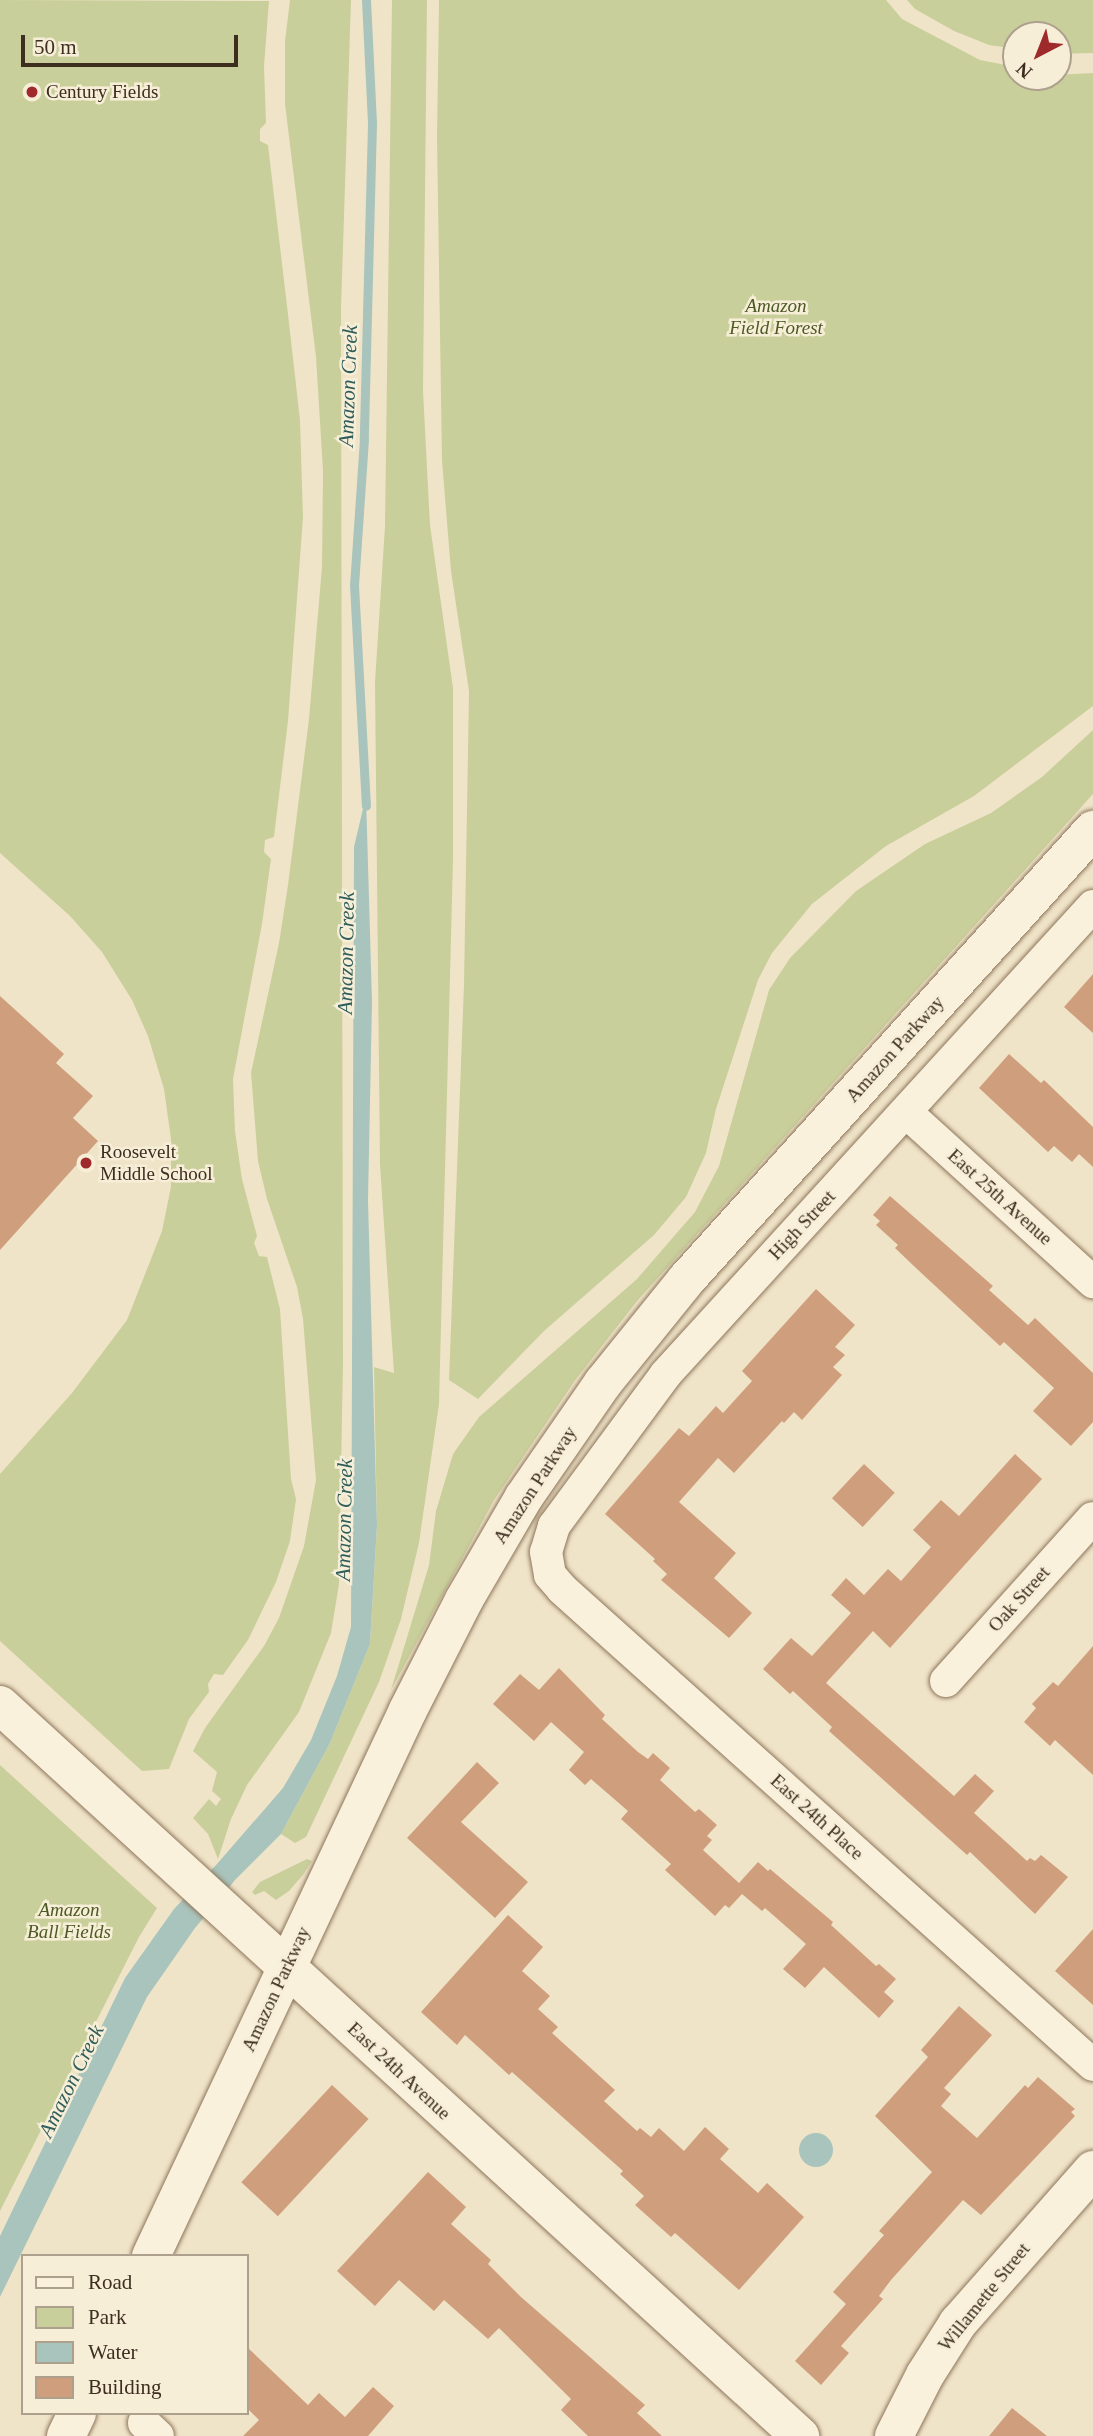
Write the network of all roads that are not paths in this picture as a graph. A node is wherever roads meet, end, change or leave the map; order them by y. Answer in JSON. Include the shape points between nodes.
{"nodes":[{"id":1,"x":1093,"y":830,"type":"edge"},
{"id":2,"x":1093,"y":906,"type":"edge"},
{"id":3,"x":906,"y":1112,"type":"junction"},
{"id":4,"x":1093,"y":1282,"type":"edge"},
{"id":5,"x":1093,"y":1518,"type":"edge"},
{"id":6,"x":547,"y":1566,"type":"joint"},
{"id":7,"x":946,"y":1681,"type":"dead end"},
{"id":8,"x":0,"y":1705,"type":"edge"},
{"id":9,"x":286,"y":1968,"type":"junction"},
{"id":10,"x":1093,"y":2065,"type":"edge"},
{"id":11,"x":1093,"y":2170,"type":"edge"},
{"id":12,"x":152,"y":2254,"type":"edge"},
{"id":13,"x":76,"y":2415,"type":"edge"},
{"id":14,"x":66,"y":2436,"type":"edge"},
{"id":15,"x":800,"y":2436,"type":"edge"},
{"id":16,"x":894,"y":2436,"type":"edge"}],
"edges":[{"from":1,"to":9,"type":"main road","name":"Amazon Parkway","via":[[695,1269],[603,1383],[524,1497],[464,1600]]},
{"from":2,"to":3,"type":"street","name":"High Street"},
{"from":3,"to":4,"type":"street","name":"East 25th Avenue"},
{"from":3,"to":6,"type":"street","name":"High Street","via":[[666,1374],[554,1526],[547,1543]]},
{"from":5,"to":7,"type":"street","name":"Oak Street"},
{"from":6,"to":10,"type":"street","name":"East 24th Place","via":[[562,1589]]},
{"from":8,"to":9,"type":"main road","name":"East 24th Avenue"},
{"from":9,"to":12,"type":"main road","name":"Amazon Parkway"},
{"from":9,"to":15,"type":"main road","name":"East 24th Avenue"},
{"from":11,"to":16,"type":"main road","name":"Willamette Street","via":[[958,2323]]},
{"from":13,"to":14,"type":"main road"}]}
